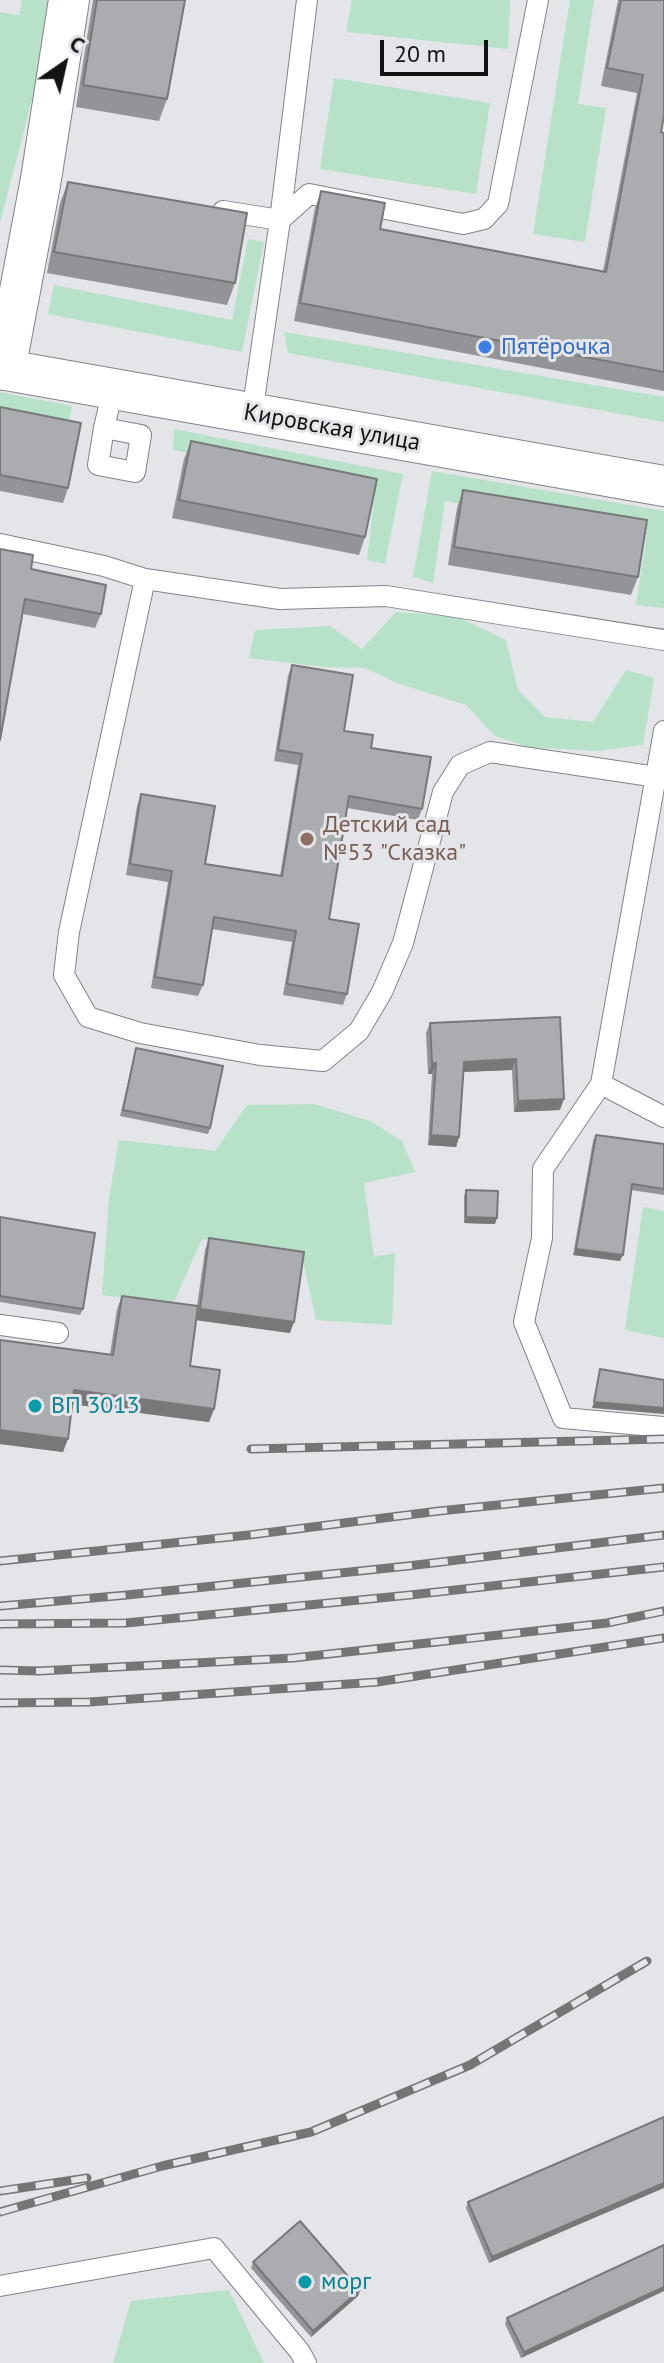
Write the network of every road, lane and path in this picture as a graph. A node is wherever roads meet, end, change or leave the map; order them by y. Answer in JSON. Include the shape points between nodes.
{"nodes":[{"id":1,"x":69,"y":0,"type":"edge"},
{"id":2,"x":307,"y":0,"type":"edge"},
{"id":3,"x":538,"y":0,"type":"edge"},
{"id":4,"x":211,"y":209,"type":"edge"},
{"id":5,"x":280,"y":220,"type":"junction"},
{"id":6,"x":3,"y":370,"type":"edge"},
{"id":7,"x":113,"y":389,"type":"junction"},
{"id":8,"x":252,"y":414,"type":"junction"},
{"id":9,"x":104,"y":428,"type":"dead end"},
{"id":10,"x":664,"y":486,"type":"edge"},
{"id":11,"x":0,"y":544,"type":"edge"},
{"id":12,"x":145,"y":579,"type":"junction"},
{"id":13,"x":664,"y":640,"type":"edge"},
{"id":14,"x":664,"y":731,"type":"edge"},
{"id":15,"x":660,"y":777,"type":"edge"},
{"id":16,"x":601,"y":1084,"type":"junction"},
{"id":17,"x":664,"y":1117,"type":"edge"},
{"id":18,"x":0,"y":1325,"type":"edge"},
{"id":19,"x":58,"y":1333,"type":"dead end"},
{"id":20,"x":664,"y":1427,"type":"edge"},
{"id":21,"x":0,"y":2286,"type":"edge"},
{"id":22,"x":306,"y":2363,"type":"edge"}],
"edges":[{"from":1,"to":6,"type":"street","via":[[49,181]]},
{"from":2,"to":5,"type":"lane"},
{"from":3,"to":5,"type":"lane","via":[[498,204],[484,219],[463,224],[309,194]]},
{"from":4,"to":5,"type":"lane"},
{"from":5,"to":8,"type":"lane"},
{"from":6,"to":7,"type":"street","name":"Кировская улица"},
{"from":7,"to":8,"type":"street","name":"Кировская улица"},
{"from":7,"to":9,"type":"lane"},
{"from":8,"to":10,"type":"street","name":"Кировская улица"},
{"from":11,"to":12,"type":"lane"},
{"from":12,"to":13,"type":"lane","via":[[280,599],[386,596]]},
{"from":12,"to":15,"type":"lane","via":[[69,932],[64,975],[88,1017],[140,1033],[323,1061],[359,1031],[382,992],[403,943],[443,792],[460,765],[490,752]]},
{"from":14,"to":15,"type":"lane"},
{"from":15,"to":16,"type":"lane"},
{"from":16,"to":17,"type":"lane"},
{"from":16,"to":20,"type":"lane","via":[[543,1169],[542,1238],[524,1322],[563,1418]]},
{"from":18,"to":19,"type":"lane"},
{"from":21,"to":22,"type":"lane","via":[[214,2248]]}]}
